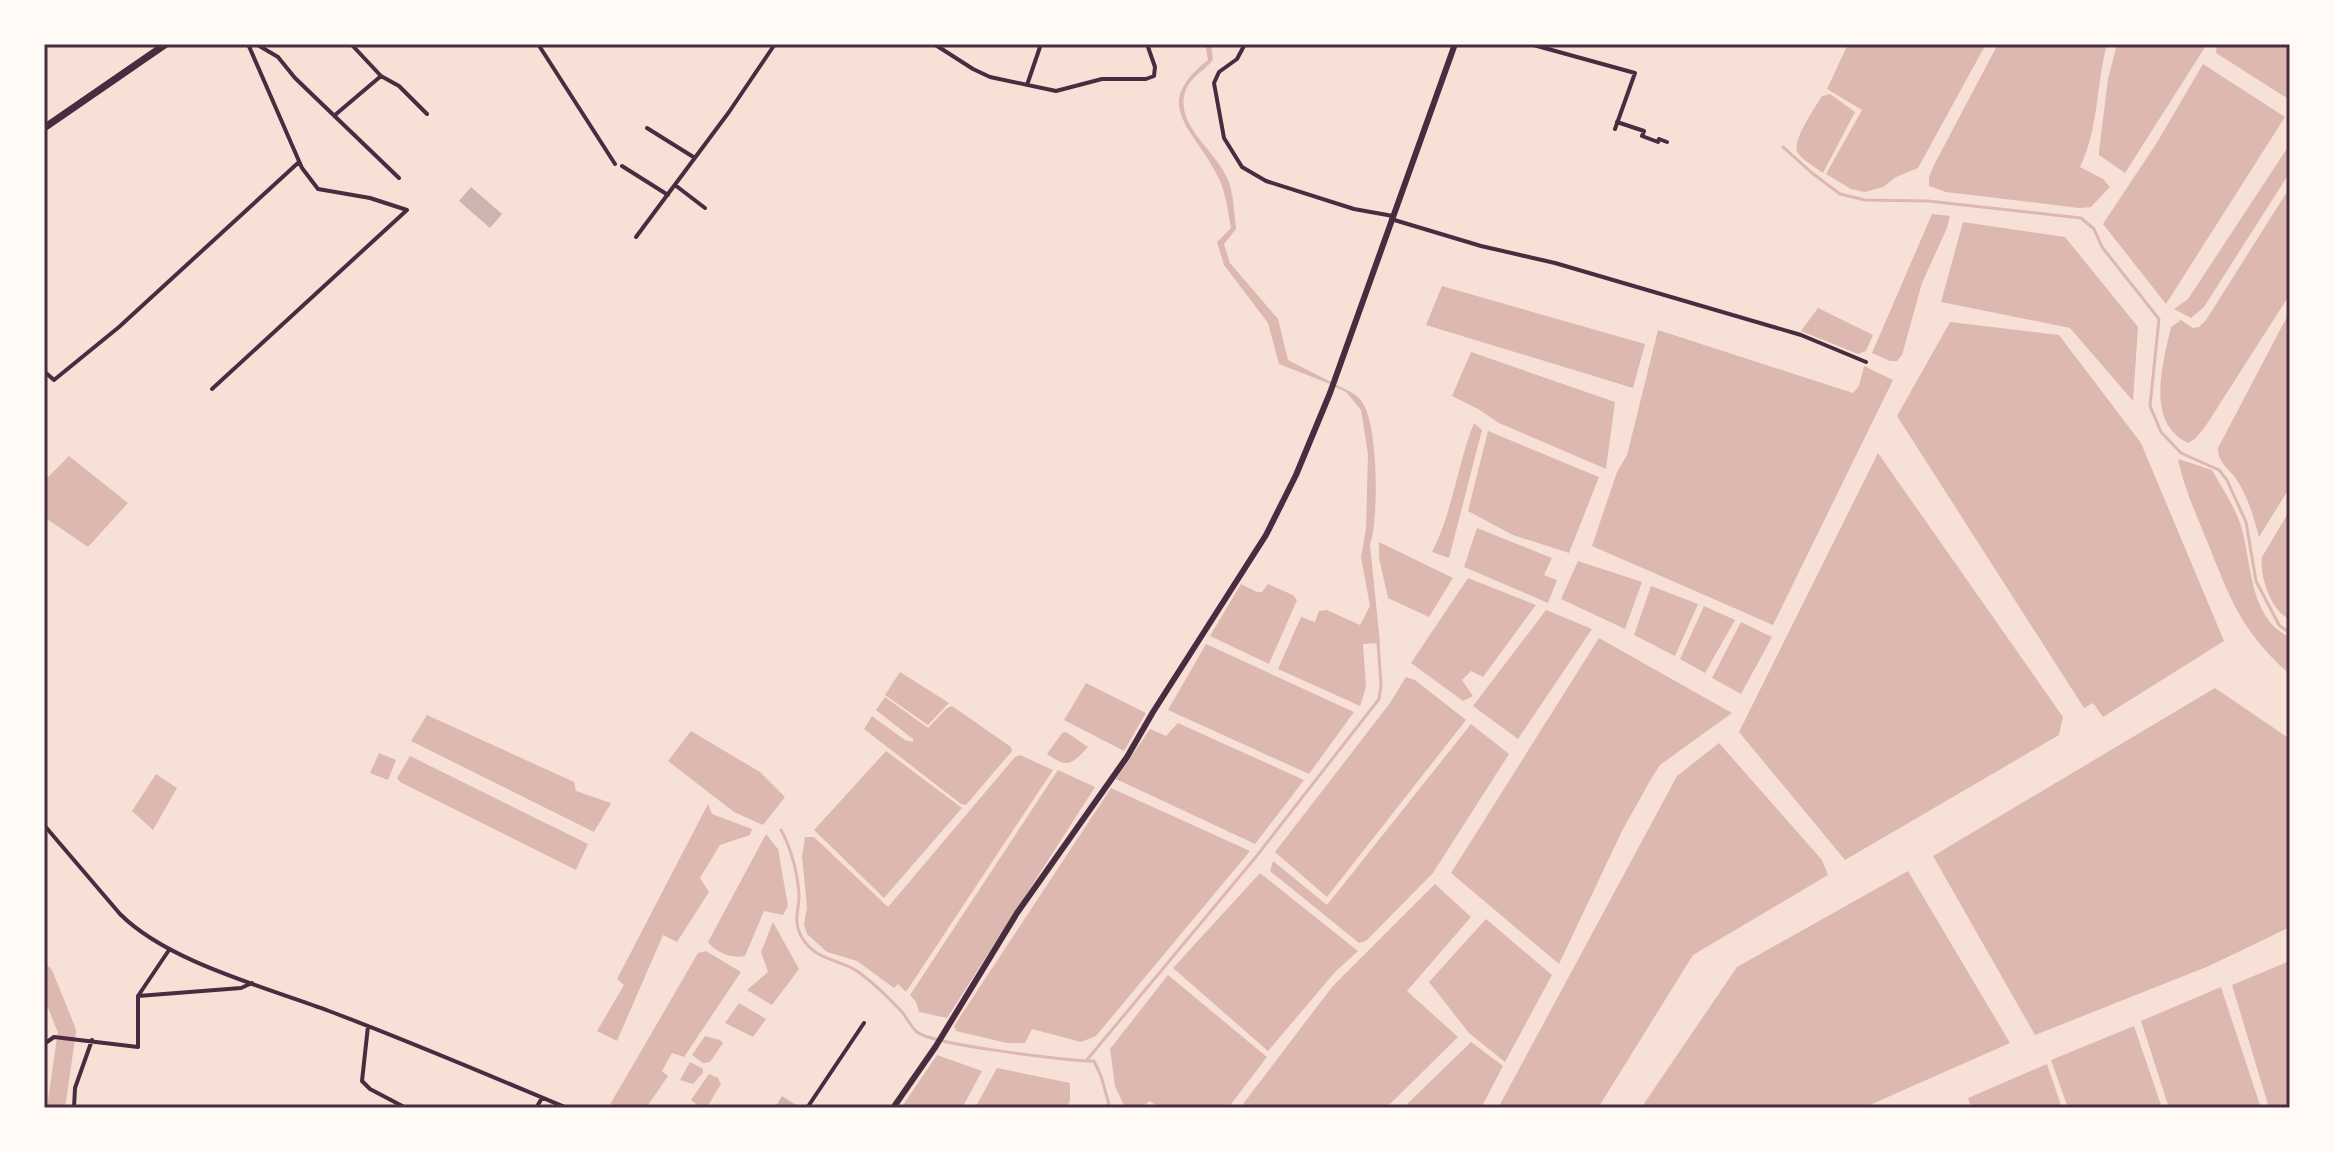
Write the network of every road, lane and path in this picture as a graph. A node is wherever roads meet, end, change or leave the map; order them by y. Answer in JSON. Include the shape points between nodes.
{"nodes":[{"id":1,"x":166,"y":44,"type":"edge"},
{"id":2,"x":248,"y":44,"type":"edge"},
{"id":3,"x":256,"y":44,"type":"edge"},
{"id":4,"x":351,"y":44,"type":"edge"},
{"id":5,"x":538,"y":44,"type":"edge"},
{"id":6,"x":775,"y":44,"type":"edge"},
{"id":7,"x":934,"y":44,"type":"edge"},
{"id":8,"x":1041,"y":44,"type":"edge"},
{"id":9,"x":1147,"y":44,"type":"edge"},
{"id":10,"x":1245,"y":44,"type":"edge"},
{"id":11,"x":1455,"y":44,"type":"edge"},
{"id":12,"x":1530,"y":44,"type":"edge"},
{"id":13,"x":381,"y":76,"type":"junction"},
{"id":14,"x":1027,"y":85,"type":"junction"},
{"id":15,"x":427,"y":114,"type":"dead end"},
{"id":16,"x":335,"y":115,"type":"junction"},
{"id":17,"x":1617,"y":122,"type":"junction"},
{"id":18,"x":44,"y":128,"type":"edge"},
{"id":19,"x":647,"y":128,"type":"dead end"},
{"id":20,"x":1615,"y":129,"type":"dead end"},
{"id":21,"x":1667,"y":142,"type":"dead end"},
{"id":22,"x":695,"y":158,"type":"junction"},
{"id":23,"x":299,"y":162,"type":"junction"},
{"id":24,"x":399,"y":178,"type":"dead end"},
{"id":25,"x":675,"y":185,"type":"junction"},
{"id":26,"x":668,"y":195,"type":"junction"},
{"id":27,"x":705,"y":208,"type":"dead end"},
{"id":28,"x":1392,"y":218,"type":"junction"},
{"id":29,"x":636,"y":237,"type":"dead end"},
{"id":30,"x":1866,"y":362,"type":"dead end"},
{"id":31,"x":44,"y":375,"type":"edge"},
{"id":32,"x":212,"y":389,"type":"dead end"},
{"id":33,"x":44,"y":825,"type":"edge"},
{"id":34,"x":169,"y":950,"type":"junction"},
{"id":35,"x":252,"y":983,"type":"junction"},
{"id":36,"x":138,"y":996,"type":"junction"},
{"id":37,"x":864,"y":1023,"type":"dead end"},
{"id":38,"x":368,"y":1026,"type":"junction"},
{"id":39,"x":92,"y":1040,"type":"junction"},
{"id":40,"x":44,"y":1044,"type":"edge"},
{"id":41,"x":542,"y":1098,"type":"junction"},
{"id":42,"x":74,"y":1108,"type":"edge"},
{"id":43,"x":406,"y":1108,"type":"edge"},
{"id":44,"x":536,"y":1108,"type":"edge"},
{"id":45,"x":567,"y":1108,"type":"edge"},
{"id":46,"x":807,"y":1108,"type":"edge"},
{"id":47,"x":893,"y":1108,"type":"edge"}],
"edges":[{"from":1,"to":18,"type":"main road"},
{"from":2,"to":23,"type":"street"},
{"from":3,"to":16,"type":"street","via":[[278,57]]},
{"from":4,"to":13,"type":"street"},
{"from":5,"to":26,"type":"street","via":[[618,165]]},
{"from":6,"to":22,"type":"street"},
{"from":7,"to":14,"type":"street","via":[[990,77]]},
{"from":8,"to":14,"type":"street"},
{"from":9,"to":14,"type":"street","via":[[1155,67],[1154,76],[1146,79],[1102,79],[1056,91]]},
{"from":10,"to":28,"type":"street","via":[[1214,83],[1224,138],[1242,167],[1266,181]]},
{"from":11,"to":28,"type":"street"},
{"from":12,"to":17,"type":"street","via":[[1635,73]]},
{"from":13,"to":15,"type":"street"},
{"from":13,"to":16,"type":"street"},
{"from":16,"to":24,"type":"street"},
{"from":17,"to":20,"type":"street"},
{"from":17,"to":21,"type":"street"},
{"from":19,"to":22,"type":"street"},
{"from":22,"to":25,"type":"street"},
{"from":23,"to":31,"type":"street","via":[[119,327],[54,380]]},
{"from":23,"to":32,"type":"street","via":[[318,189],[407,210]]},
{"from":25,"to":26,"type":"street"},
{"from":25,"to":27,"type":"street"},
{"from":26,"to":29,"type":"street"},
{"from":28,"to":30,"type":"street","via":[[1801,335]]},
{"from":28,"to":47,"type":"street","via":[[1330,393],[1266,535],[1127,757],[1017,913]]},
{"from":33,"to":34,"type":"street","via":[[120,914]]},
{"from":34,"to":35,"type":"street"},
{"from":34,"to":36,"type":"street"},
{"from":35,"to":36,"type":"street"},
{"from":35,"to":38,"type":"street"},
{"from":36,"to":39,"type":"street","via":[[138,1047]]},
{"from":37,"to":46,"type":"street"},
{"from":38,"to":41,"type":"street"},
{"from":38,"to":43,"type":"street","via":[[362,1081]]},
{"from":39,"to":40,"type":"street","via":[[54,1037]]},
{"from":39,"to":42,"type":"street","via":[[75,1088]]},
{"from":41,"to":44,"type":"street"},
{"from":41,"to":45,"type":"street"}]}
